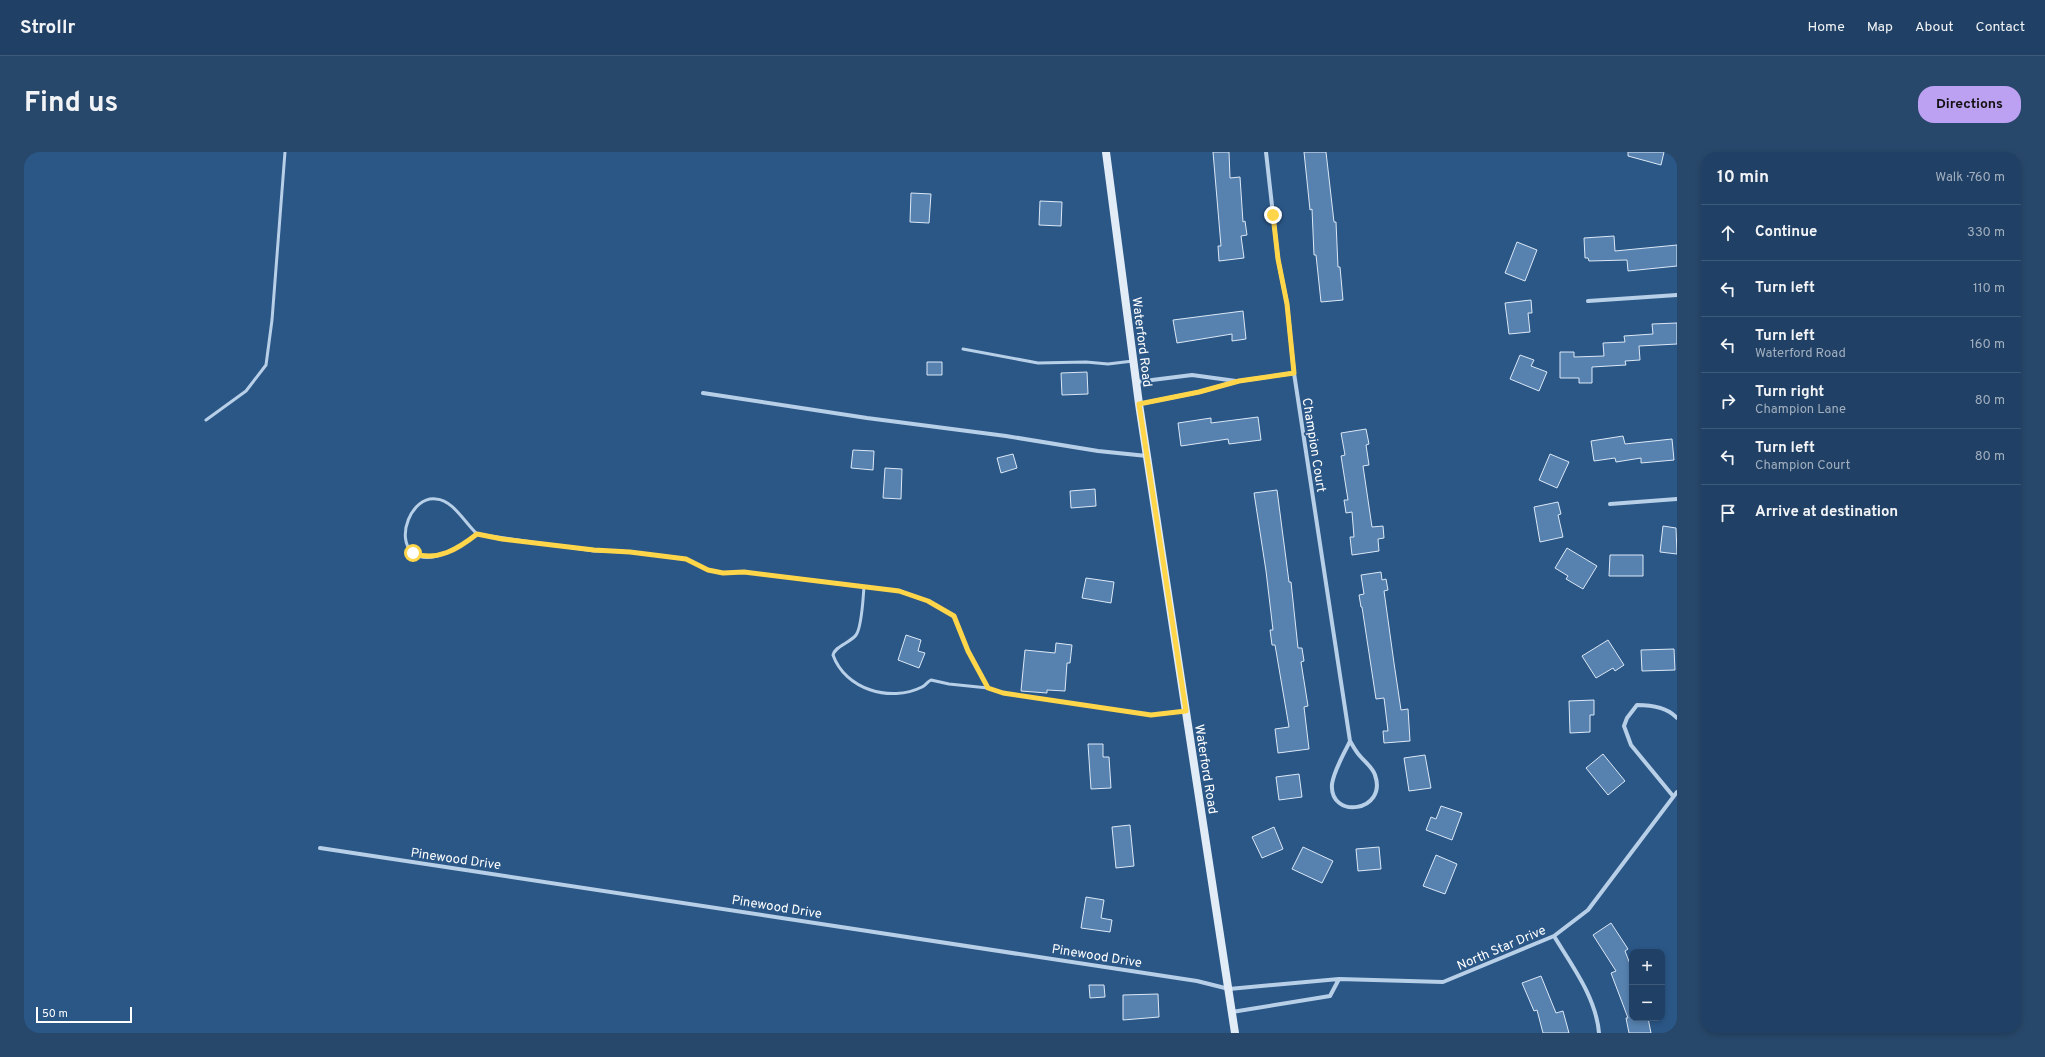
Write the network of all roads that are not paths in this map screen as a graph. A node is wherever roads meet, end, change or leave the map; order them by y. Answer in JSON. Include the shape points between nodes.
{"nodes":[{"id":1,"x":285,"y":152,"type":"edge"},
{"id":2,"x":1106,"y":152,"type":"edge"},
{"id":3,"x":1266,"y":152,"type":"edge"},
{"id":4,"x":1677,"y":295,"type":"edge"},
{"id":5,"x":1588,"y":301,"type":"dead end"},
{"id":6,"x":963,"y":349,"type":"dead end"},
{"id":7,"x":1133,"y":361,"type":"junction"},
{"id":8,"x":1294,"y":373,"type":"junction"},
{"id":9,"x":1239,"y":381,"type":"junction"},
{"id":10,"x":1136,"y":382,"type":"junction"},
{"id":11,"x":703,"y":393,"type":"dead end"},
{"id":12,"x":1139,"y":404,"type":"junction"},
{"id":13,"x":206,"y":420,"type":"dead end"},
{"id":14,"x":1146,"y":456,"type":"junction"},
{"id":15,"x":1677,"y":499,"type":"edge"},
{"id":16,"x":1610,"y":504,"type":"dead end"},
{"id":17,"x":477,"y":534,"type":"junction"},
{"id":18,"x":864,"y":587,"type":"junction"},
{"id":19,"x":988,"y":688,"type":"junction"},
{"id":20,"x":1186,"y":711,"type":"junction"},
{"id":21,"x":1677,"y":718,"type":"edge"},
{"id":22,"x":1350,"y":741,"type":"junction"},
{"id":23,"x":1677,"y":792,"type":"edge"},
{"id":24,"x":1673,"y":796,"type":"junction"},
{"id":25,"x":320,"y":848,"type":"dead end"},
{"id":26,"x":1554,"y":936,"type":"junction"},
{"id":27,"x":1339,"y":979,"type":"junction"},
{"id":28,"x":1229,"y":989,"type":"junction"},
{"id":29,"x":1232,"y":1012,"type":"junction"},
{"id":30,"x":1235,"y":1033,"type":"edge"},
{"id":31,"x":1599,"y":1033,"type":"edge"}],
"edges":[{"from":1,"to":13,"type":"lane","via":[[266,365],[246,391]]},
{"from":2,"to":7,"type":"main road","name":"Waterford Road"},
{"from":3,"to":8,"type":"street","name":"Champion Court"},
{"from":4,"to":5,"type":"street"},
{"from":6,"to":7,"type":"lane","via":[[1038,363],[1108,364]]},
{"from":7,"to":10,"type":"main road","name":"Waterford Road"},
{"from":8,"to":9,"type":"street"},
{"from":8,"to":22,"type":"street","name":"Champion Court"},
{"from":9,"to":10,"type":"street","via":[[1192,375]]},
{"from":9,"to":12,"type":"street"},
{"from":10,"to":12,"type":"main road","name":"Waterford Road"},
{"from":11,"to":14,"type":"street"},
{"from":12,"to":14,"type":"main road","name":"Waterford Road"},
{"from":14,"to":20,"type":"main road","name":"Waterford Road"},
{"from":15,"to":16,"type":"street"},
{"from":17,"to":17,"type":"lane","via":[[455,509],[436,498],[425,499],[413,508],[408,518],[407,543],[413,553],[423,557],[435,557],[451,551]]},
{"from":17,"to":18,"type":"lane","via":[[586,550],[686,559],[708,570],[723,573],[744,572]]},
{"from":18,"to":19,"type":"lane","via":[[899,591],[928,601],[954,616],[968,651]]},
{"from":18,"to":19,"type":"lane","via":[[858,633],[837,648],[833,655],[842,672],[853,682],[871,690],[887,693],[900,693],[923,687],[931,680]]},
{"from":19,"to":20,"type":"lane","via":[[1003,693],[1151,715]]},
{"from":20,"to":28,"type":"main road","name":"Waterford Road"},
{"from":21,"to":24,"type":"street","via":[[1670,711],[1649,705],[1637,705],[1624,726],[1631,745]]},
{"from":22,"to":22,"type":"street","name":"Champion Court","via":[[1332,783],[1332,792],[1341,804],[1351,808],[1367,804],[1373,798],[1377,783],[1375,774],[1358,755]]},
{"from":23,"to":24,"type":"street","name":"North Star Drive"},
{"from":24,"to":26,"type":"street","name":"North Star Drive","via":[[1588,910]]},
{"from":25,"to":28,"type":"street","name":"Pinewood Drive","via":[[1197,981]]},
{"from":26,"to":27,"type":"street","name":"North Star Drive","via":[[1443,982]]},
{"from":26,"to":31,"type":"street","via":[[1587,992],[1598,1020]]},
{"from":27,"to":28,"type":"street","name":"North Star Drive"},
{"from":27,"to":29,"type":"street","via":[[1330,996]]},
{"from":28,"to":29,"type":"main road","name":"Waterford Road"},
{"from":29,"to":30,"type":"main road","name":"Waterford Road"}]}
